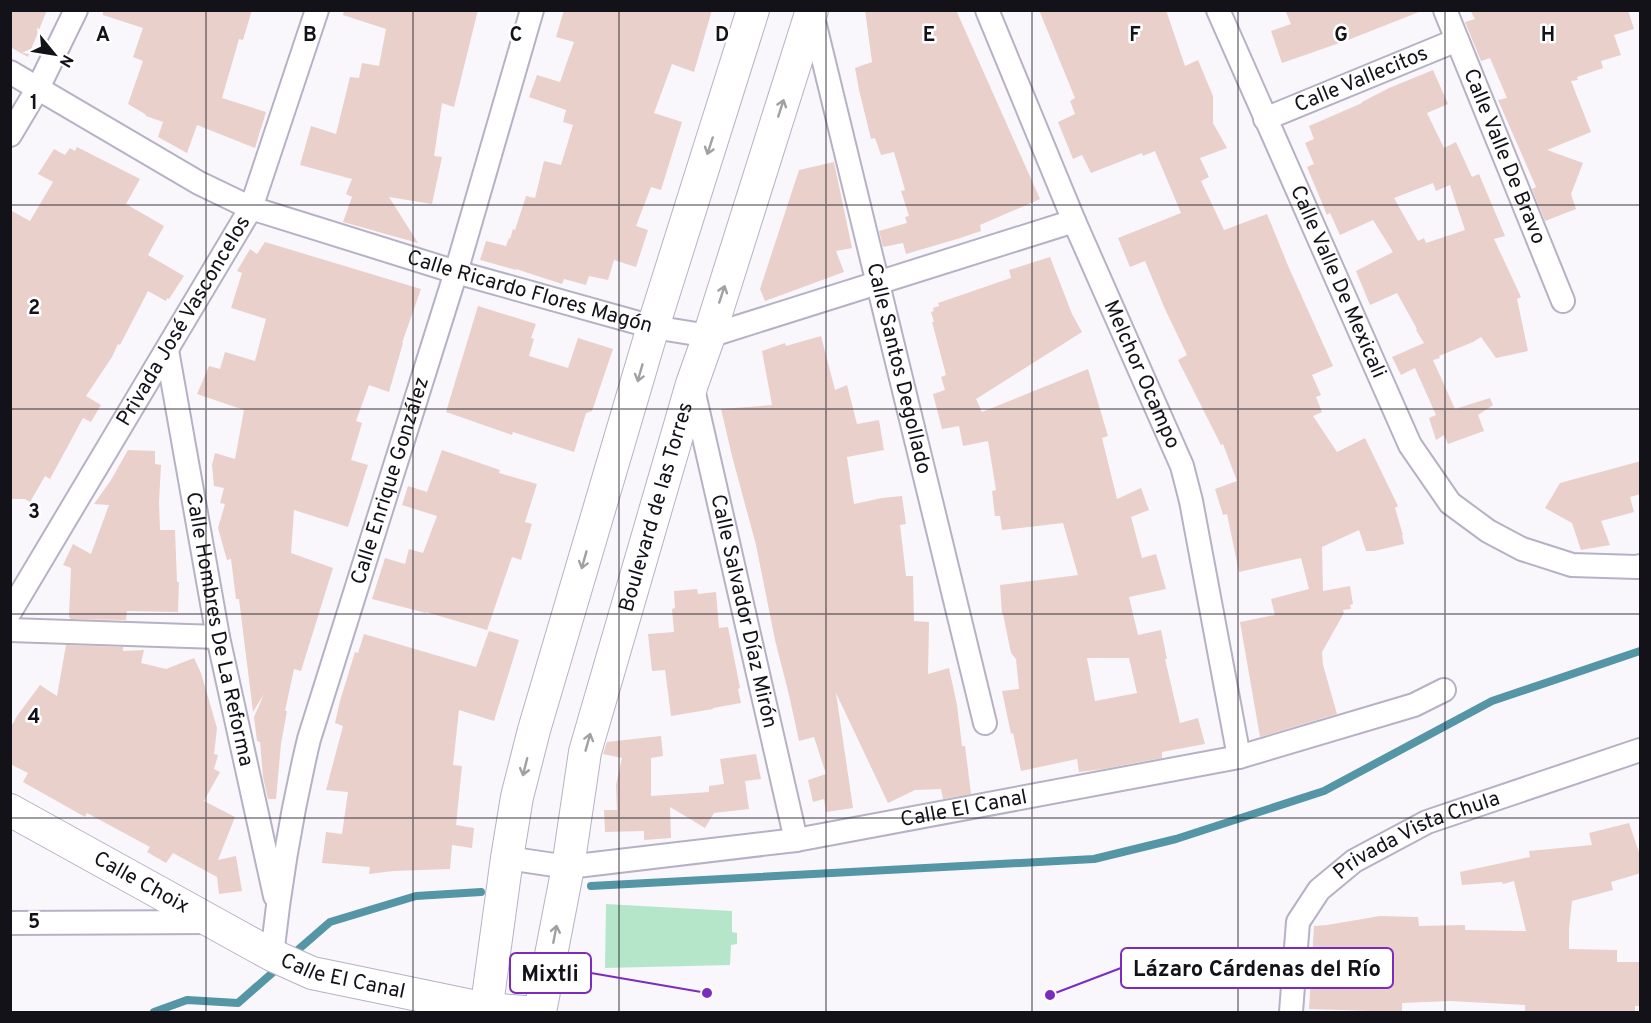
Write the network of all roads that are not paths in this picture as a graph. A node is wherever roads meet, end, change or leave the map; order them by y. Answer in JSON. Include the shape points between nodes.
{"nodes":[{"id":1,"x":76,"y":10,"type":"edge"},
{"id":2,"x":317,"y":10,"type":"edge"},
{"id":3,"x":532,"y":10,"type":"edge"},
{"id":4,"x":753,"y":10,"type":"edge"},
{"id":5,"x":987,"y":10,"type":"edge"},
{"id":6,"x":1218,"y":10,"type":"edge"},
{"id":7,"x":1445,"y":10,"type":"edge"},
{"id":8,"x":812,"y":12,"type":"edge"},
{"id":9,"x":1457,"y":40,"type":"junction"},
{"id":10,"x":10,"y":72,"type":"edge"},
{"id":11,"x":38,"y":88,"type":"junction"},
{"id":12,"x":1266,"y":118,"type":"junction"},
{"id":13,"x":10,"y":135,"type":"edge"},
{"id":14,"x":251,"y":208,"type":"junction"},
{"id":15,"x":1074,"y":221,"type":"junction"},
{"id":16,"x":456,"y":272,"type":"junction"},
{"id":17,"x":878,"y":282,"type":"junction"},
{"id":18,"x":1563,"y":301,"type":"dead end"},
{"id":19,"x":653,"y":327,"type":"junction"},
{"id":20,"x":709,"y":336,"type":"junction"},
{"id":21,"x":167,"y":350,"type":"junction"},
{"id":22,"x":692,"y":384,"type":"junction"},
{"id":23,"x":1641,"y":566,"type":"edge"},
{"id":24,"x":10,"y":612,"type":"edge"},
{"id":25,"x":10,"y":630,"type":"edge"},
{"id":26,"x":218,"y":637,"type":"junction"},
{"id":27,"x":1444,"y":690,"type":"dead end"},
{"id":28,"x":985,"y":723,"type":"dead end"},
{"id":29,"x":1641,"y":750,"type":"edge"},
{"id":30,"x":1239,"y":757,"type":"junction"},
{"id":31,"x":10,"y":810,"type":"edge"},
{"id":32,"x":796,"y":840,"type":"junction"},
{"id":33,"x":507,"y":858,"type":"junction"},
{"id":34,"x":568,"y":867,"type":"junction"},
{"id":35,"x":277,"y":907,"type":"junction"},
{"id":36,"x":212,"y":922,"type":"junction"},
{"id":37,"x":10,"y":923,"type":"edge"},
{"id":38,"x":272,"y":955,"type":"junction"},
{"id":39,"x":486,"y":1011,"type":"edge"},
{"id":40,"x":525,"y":1012,"type":"edge"},
{"id":41,"x":540,"y":1012,"type":"edge"},
{"id":42,"x":1291,"y":1012,"type":"edge"}],
"edges":[{"from":1,"to":11,"type":"street"},
{"from":2,"to":14,"type":"street","name":"Privada José Vasconcelos"},
{"from":3,"to":16,"type":"street","name":"Calle Enrique González"},
{"from":4,"to":19,"type":"street","one_way":true},
{"from":5,"to":15,"type":"street","name":"Melchor Ocampo"},
{"from":6,"to":12,"type":"street","name":"Calle Valle De Mexicali"},
{"from":7,"to":9,"type":"street","name":"Calle Valle De Bravo"},
{"from":8,"to":17,"type":"street","name":"Calle Santos Degollado"},
{"from":20,"to":8,"type":"street","name":"Boulevard de las Torres","one_way":true},
{"from":9,"to":12,"type":"street","name":"Calle Vallecitos"},
{"from":9,"to":18,"type":"street","name":"Calle Valle De Bravo"},
{"from":10,"to":11,"type":"street","name":"Calle Ricardo Flores Magón"},
{"from":11,"to":13,"type":"street"},
{"from":11,"to":14,"type":"street","name":"Calle Ricardo Flores Magón","via":[[199,183]]},
{"from":12,"to":23,"type":"street","name":"Calle Valle De Mexicali","via":[[1410,445],[1450,503],[1488,531],[1522,549],[1572,565]]},
{"from":14,"to":16,"type":"street","name":"Calle Ricardo Flores Magón"},
{"from":14,"to":21,"type":"street","name":"Privada José Vasconcelos"},
{"from":15,"to":17,"type":"street","name":"Calle Ricardo Flores Magón"},
{"from":15,"to":30,"type":"street","name":"Melchor Ocampo","via":[[1182,466]]},
{"from":16,"to":19,"type":"street","name":"Calle Ricardo Flores Magón"},
{"from":16,"to":35,"type":"street","name":"Calle Enrique González","via":[[309,739]]},
{"from":17,"to":20,"type":"street","name":"Calle Ricardo Flores Magón"},
{"from":17,"to":28,"type":"street","name":"Calle Santos Degollado"},
{"from":19,"to":20,"type":"street","name":"Calle Ricardo Flores Magón"},
{"from":19,"to":33,"type":"street","one_way":true,"via":[[534,730]]},
{"from":20,"to":22,"type":"street","name":"Boulevard de las Torres"},
{"from":21,"to":24,"type":"street","name":"Privada José Vasconcelos"},
{"from":21,"to":26,"type":"street","name":"Calle Hombres De La Reforma"},
{"from":22,"to":32,"type":"street","name":"Calle Salvador Díaz Mirón"},
{"from":34,"to":22,"type":"street","name":"Boulevard de las Torres","one_way":true,"via":[[585,752]]},
{"from":25,"to":26,"type":"street"},
{"from":26,"to":35,"type":"street","name":"Calle Hombres De La Reforma"},
{"from":27,"to":30,"type":"street","name":"Calle El Canal","via":[[1414,705]]},
{"from":29,"to":42,"type":"street","name":"Privada Vista Chula","via":[[1427,822],[1354,861],[1319,890],[1298,922]]},
{"from":30,"to":32,"type":"street","name":"Calle El Canal"},
{"from":31,"to":36,"type":"street","name":"Calle Choix"},
{"from":32,"to":34,"type":"street","name":"Calle El Canal"},
{"from":33,"to":34,"type":"street","name":"Calle El Canal"},
{"from":33,"to":39,"type":"street"},
{"from":41,"to":34,"type":"street","name":"Boulevard de las Torres","one_way":true},
{"from":35,"to":38,"type":"street","name":"Calle Enrique González"},
{"from":36,"to":37,"type":"street"},
{"from":36,"to":38,"type":"street","name":"Calle Choix"},
{"from":38,"to":39,"type":"street","name":"Calle El Canal","via":[[312,973]]},
{"from":39,"to":40,"type":"street","name":"Calle El Canal"}]}
